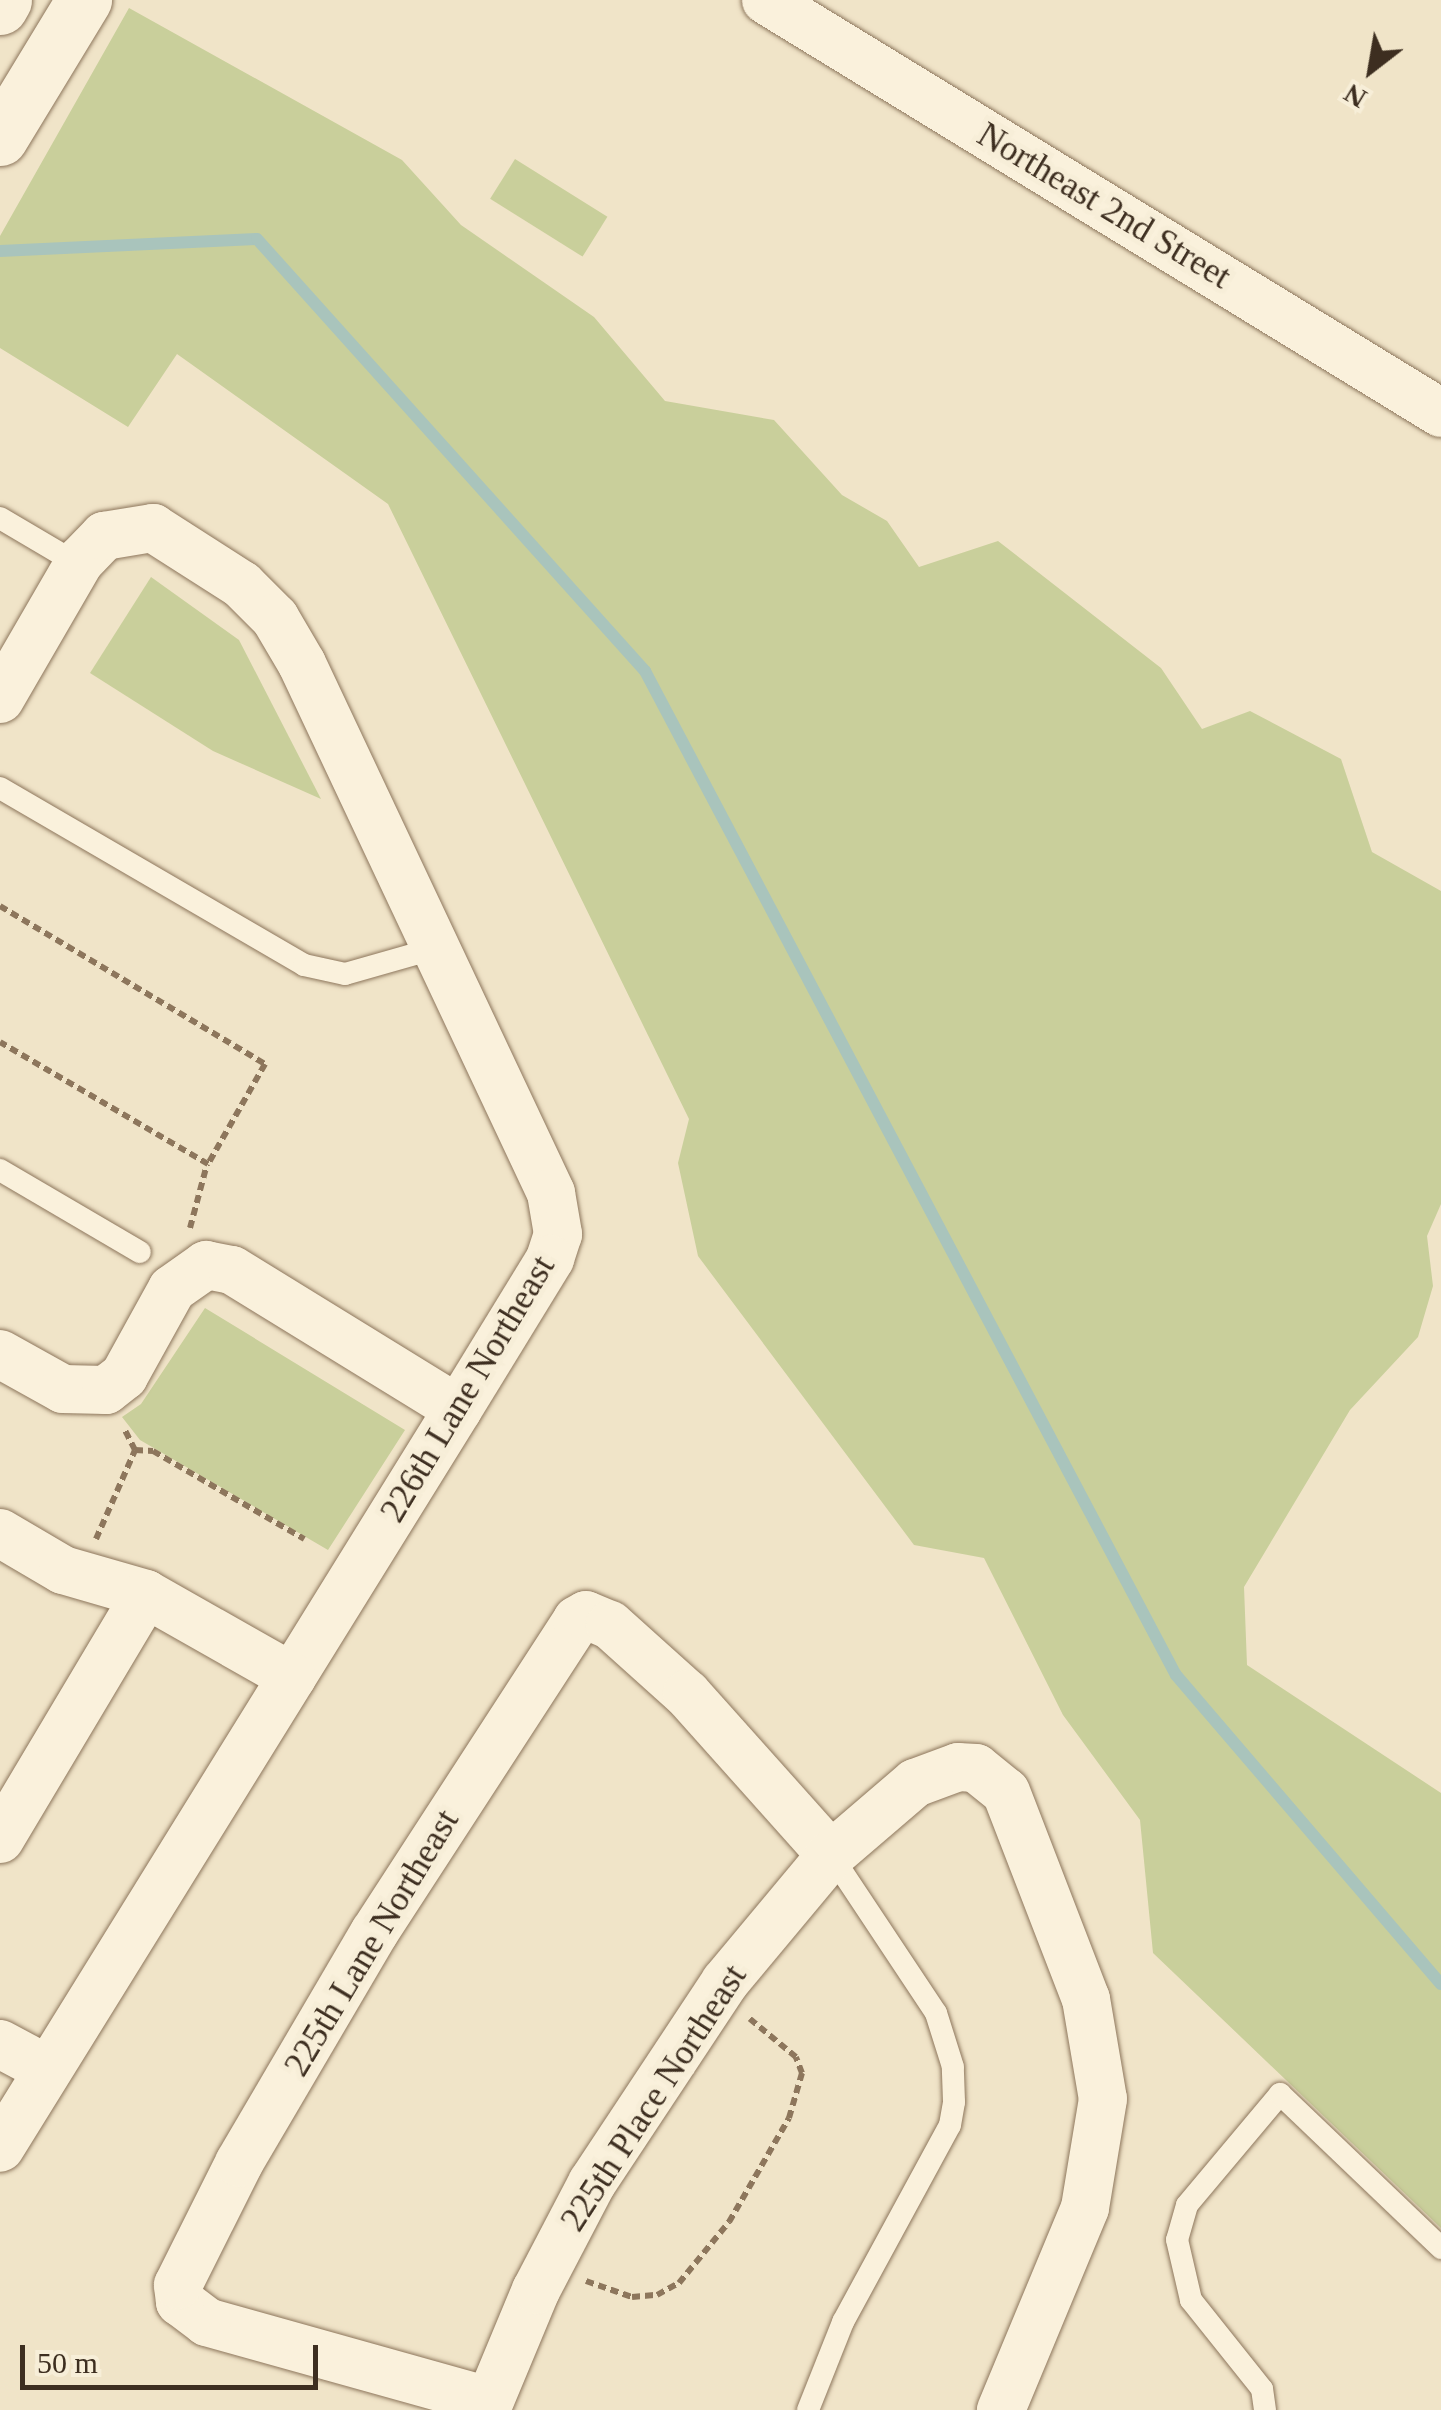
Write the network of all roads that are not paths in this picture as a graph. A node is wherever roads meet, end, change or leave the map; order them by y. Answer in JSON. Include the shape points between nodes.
{"nodes":[{"id":1,"x":4,"y":0,"type":"edge"},
{"id":2,"x":84,"y":0,"type":"edge"},
{"id":3,"x":766,"y":0,"type":"edge"},
{"id":4,"x":0,"y":7,"type":"edge"},
{"id":5,"x":0,"y":138,"type":"edge"},
{"id":6,"x":1441,"y":413,"type":"edge"},
{"id":7,"x":0,"y":518,"type":"edge"},
{"id":8,"x":78,"y":564,"type":"junction"},
{"id":9,"x":0,"y":700,"type":"edge"},
{"id":10,"x":0,"y":788,"type":"edge"},
{"id":11,"x":436,"y":948,"type":"junction"},
{"id":12,"x":0,"y":1170,"type":"edge"},
{"id":13,"x":140,"y":1252,"type":"dead end"},
{"id":14,"x":0,"y":1354,"type":"edge"},
{"id":15,"x":458,"y":1409,"type":"junction"},
{"id":16,"x":0,"y":1533,"type":"edge"},
{"id":17,"x":146,"y":1594,"type":"junction"},
{"id":18,"x":292,"y":1677,"type":"junction"},
{"id":19,"x":0,"y":1839,"type":"edge"},
{"id":20,"x":831,"y":1855,"type":"junction"},
{"id":21,"x":0,"y":2044,"type":"edge"},
{"id":22,"x":47,"y":2069,"type":"junction"},
{"id":23,"x":0,"y":2148,"type":"edge"},
{"id":24,"x":1441,"y":2248,"type":"edge"},
{"id":25,"x":496,"y":2407,"type":"edge"},
{"id":26,"x":808,"y":2410,"type":"edge"},
{"id":27,"x":1002,"y":2410,"type":"edge"},
{"id":28,"x":1265,"y":2410,"type":"edge"}],
"edges":[{"from":1,"to":4,"type":"main road"},
{"from":2,"to":5,"type":"main road"},
{"from":3,"to":6,"type":"street","name":"Northeast 2nd Street"},
{"from":7,"to":8,"type":"lane"},
{"from":8,"to":9,"type":"street"},
{"from":8,"to":11,"type":"street","name":"226th Lane Northeast","via":[[104,536],[153,528],[202,554],[275,618]]},
{"from":10,"to":11,"type":"lane","via":[[304,965],[345,974]]},
{"from":11,"to":15,"type":"street","name":"226th Lane Northeast","via":[[551,1193],[558,1234]]},
{"from":12,"to":13,"type":"lane"},
{"from":14,"to":15,"type":"street","via":[[62,1389],[106,1390],[124,1376],[172,1289],[206,1266],[232,1270]]},
{"from":15,"to":18,"type":"street","name":"226th Lane Northeast"},
{"from":16,"to":17,"type":"street","via":[[83,1576]]},
{"from":17,"to":18,"type":"street"},
{"from":17,"to":19,"type":"street"},
{"from":18,"to":22,"type":"street","name":"226th Lane Northeast"},
{"from":20,"to":25,"type":"street","name":"225th Place Northeast","via":[[725,1982],[594,2181],[536,2290]]},
{"from":20,"to":25,"type":"street","name":"225th Lane Northeast","via":[[686,1694],[610,1626],[586,1615],[374,1933],[239,2164],[178,2285],[180,2302],[207,2322]]},
{"from":20,"to":26,"type":"lane","via":[[947,2035],[954,2102],[950,2126],[843,2322]]},
{"from":20,"to":27,"type":"street","name":"225th Place Northeast","via":[[914,1783],[936,1771],[976,1768],[1006,1792],[1099,2052],[1104,2099],[1081,2222]]},
{"from":21,"to":22,"type":"street"},
{"from":22,"to":23,"type":"street","name":"226th Lane Northeast"},
{"from":24,"to":28,"type":"lane","via":[[1280,2094],[1188,2205],[1177,2240],[1191,2300],[1262,2389]]}]}
